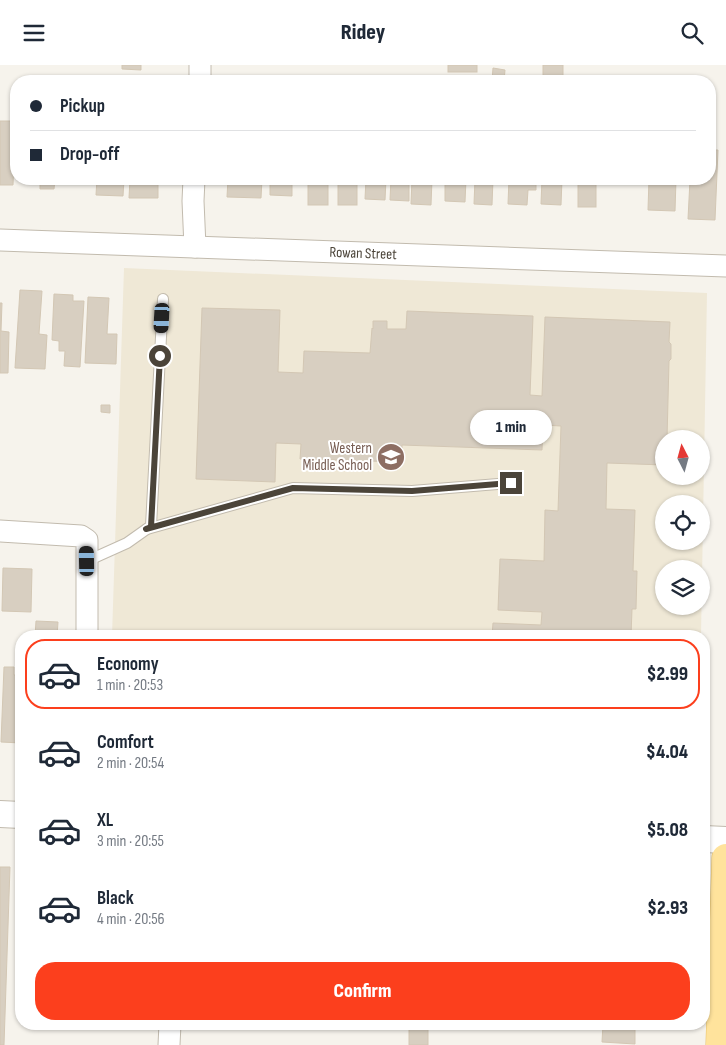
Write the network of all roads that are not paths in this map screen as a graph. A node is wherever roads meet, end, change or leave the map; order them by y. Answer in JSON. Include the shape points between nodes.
{"nodes":[{"id":1,"x":194,"y":185,"type":"edge"},
{"id":2,"x":0,"y":241,"type":"edge"},
{"id":3,"x":195,"y":247,"type":"junction"},
{"id":4,"x":726,"y":267,"type":"edge"},
{"id":5,"x":163,"y":299,"type":"dead end"},
{"id":6,"x":511,"y":483,"type":"dead end"},
{"id":7,"x":146,"y":529,"type":"junction"},
{"id":8,"x":0,"y":531,"type":"edge"},
{"id":9,"x":87,"y":551,"type":"junction"},
{"id":10,"x":87,"y":630,"type":"edge"},
{"id":11,"x":0,"y":814,"type":"edge"},
{"id":12,"x":15,"y":815,"type":"edge"},
{"id":13,"x":710,"y":839,"type":"edge"},
{"id":14,"x":726,"y":840,"type":"edge"},
{"id":15,"x":726,"y":858,"type":"edge"},
{"id":16,"x":170,"y":1030,"type":"edge"},
{"id":17,"x":169,"y":1045,"type":"edge"},
{"id":18,"x":720,"y":1045,"type":"edge"}],
"edges":[{"from":1,"to":3,"type":"street"},
{"from":2,"to":3,"type":"street","name":"Rowan Street"},
{"from":3,"to":4,"type":"street","name":"Rowan Street"},
{"from":5,"to":7,"type":"lane","via":[[151,527]]},
{"from":6,"to":7,"type":"lane","via":[[412,491],[293,488]]},
{"from":7,"to":9,"type":"lane","via":[[127,543]]},
{"from":8,"to":9,"type":"street","via":[[81,535]]},
{"from":9,"to":10,"type":"street"},
{"from":11,"to":12,"type":"street"},
{"from":13,"to":14,"type":"street"},
{"from":15,"to":18,"type":"main road"},
{"from":16,"to":17,"type":"street"}]}
